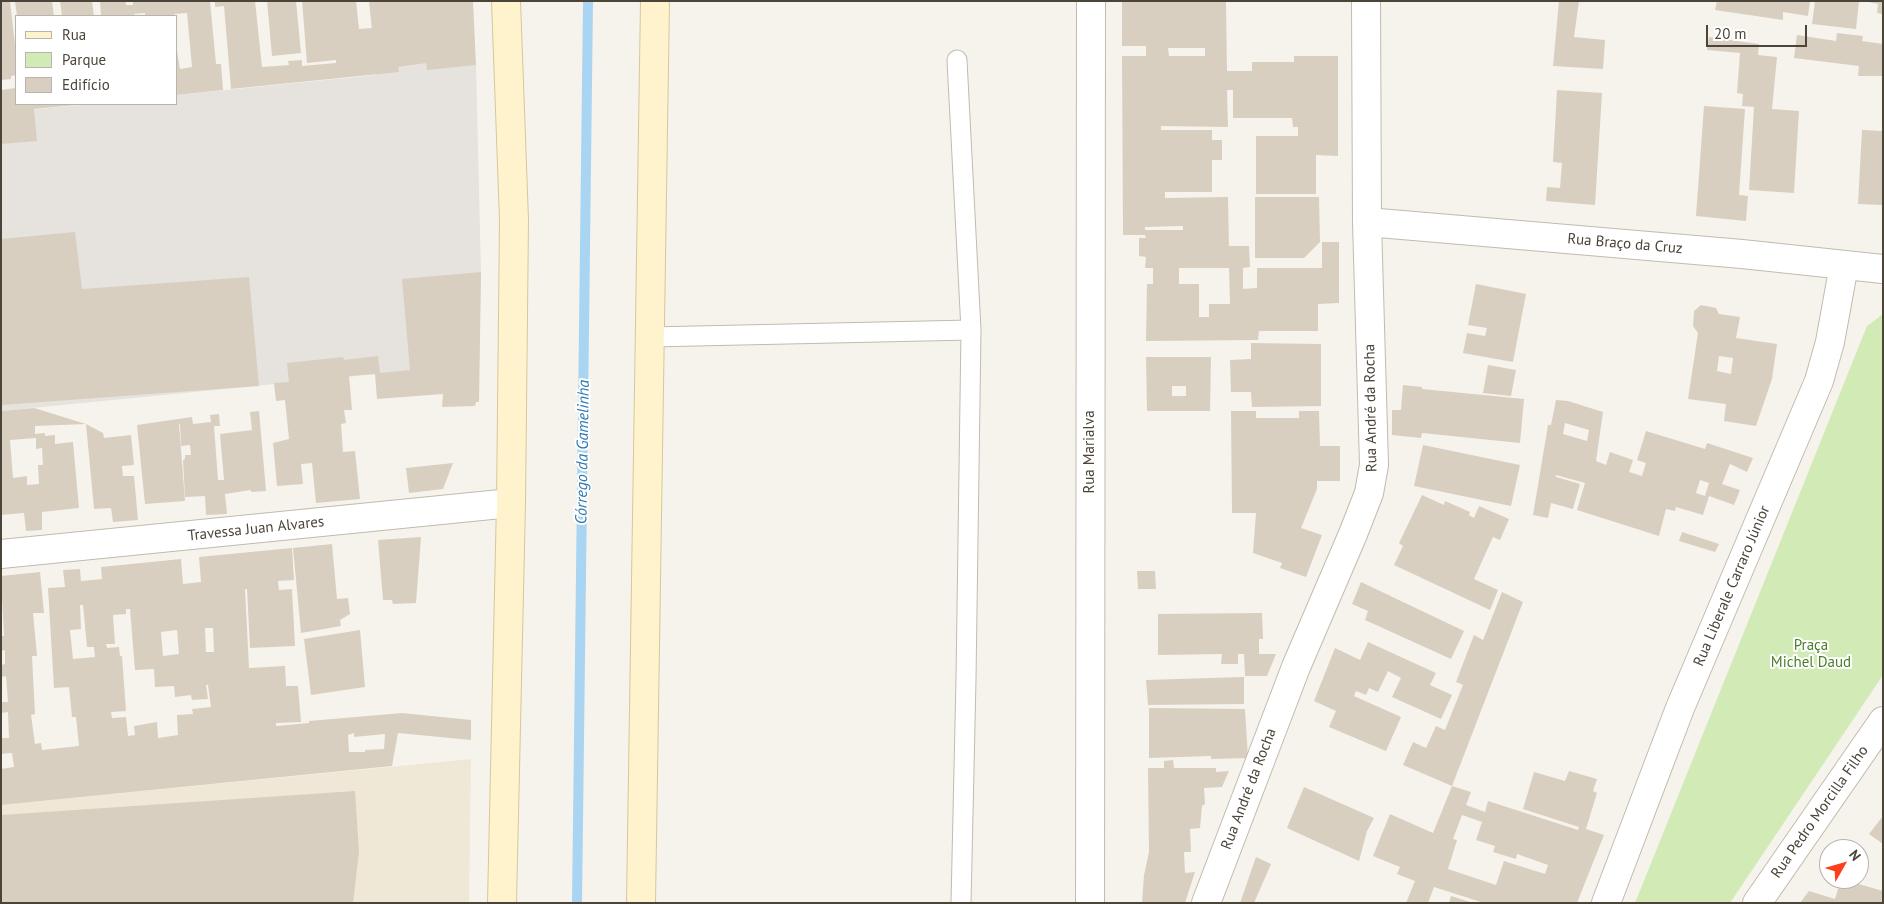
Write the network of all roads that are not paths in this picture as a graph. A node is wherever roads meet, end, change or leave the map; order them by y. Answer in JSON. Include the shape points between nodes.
{"nodes":[{"id":1,"x":506,"y":1,"type":"edge"},
{"id":2,"x":655,"y":1,"type":"edge"},
{"id":3,"x":1090,"y":1,"type":"edge"},
{"id":4,"x":1366,"y":1,"type":"edge"},
{"id":5,"x":957,"y":60,"type":"dead end"},
{"id":6,"x":1367,"y":222,"type":"junction"},
{"id":7,"x":1844,"y":265,"type":"junction"},
{"id":8,"x":1883,"y":269,"type":"edge"},
{"id":9,"x":971,"y":330,"type":"junction"},
{"id":10,"x":650,"y":338,"type":"junction"},
{"id":11,"x":511,"y":503,"type":"junction"},
{"id":12,"x":1,"y":554,"type":"edge"},
{"id":13,"x":1883,"y":720,"type":"edge"},
{"id":14,"x":502,"y":903,"type":"edge"},
{"id":15,"x":641,"y":903,"type":"edge"},
{"id":16,"x":961,"y":903,"type":"edge"},
{"id":17,"x":1090,"y":903,"type":"edge"},
{"id":18,"x":1206,"y":903,"type":"edge"},
{"id":19,"x":1606,"y":903,"type":"edge"},
{"id":20,"x":1757,"y":903,"type":"edge"}],
"edges":[{"from":1,"to":11,"type":"main road","via":[[514,220]]},
{"from":2,"to":10,"type":"main road"},
{"from":3,"to":17,"type":"street","name":"Rua Marialva"},
{"from":4,"to":6,"type":"street","name":"Rua André da Rocha"},
{"from":5,"to":9,"type":"lane"},
{"from":6,"to":7,"type":"street","name":"Rua Braço da Cruz"},
{"from":6,"to":18,"type":"street","name":"Rua André da Rocha","via":[[1374,465],[1369,493],[1296,667]]},
{"from":7,"to":8,"type":"street","name":"Rua Braço da Cruz"},
{"from":7,"to":19,"type":"street","name":"Rua Liberale Carraro Júnior","via":[[1830,342],[1819,381],[1680,708]]},
{"from":9,"to":10,"type":"lane"},
{"from":9,"to":16,"type":"lane"},
{"from":10,"to":15,"type":"main road"},
{"from":11,"to":12,"type":"street","name":"Travessa Juan Alvares"},
{"from":11,"to":14,"type":"main road"},
{"from":13,"to":20,"type":"street","name":"Rua Pedro Morcilla Filho"}]}
